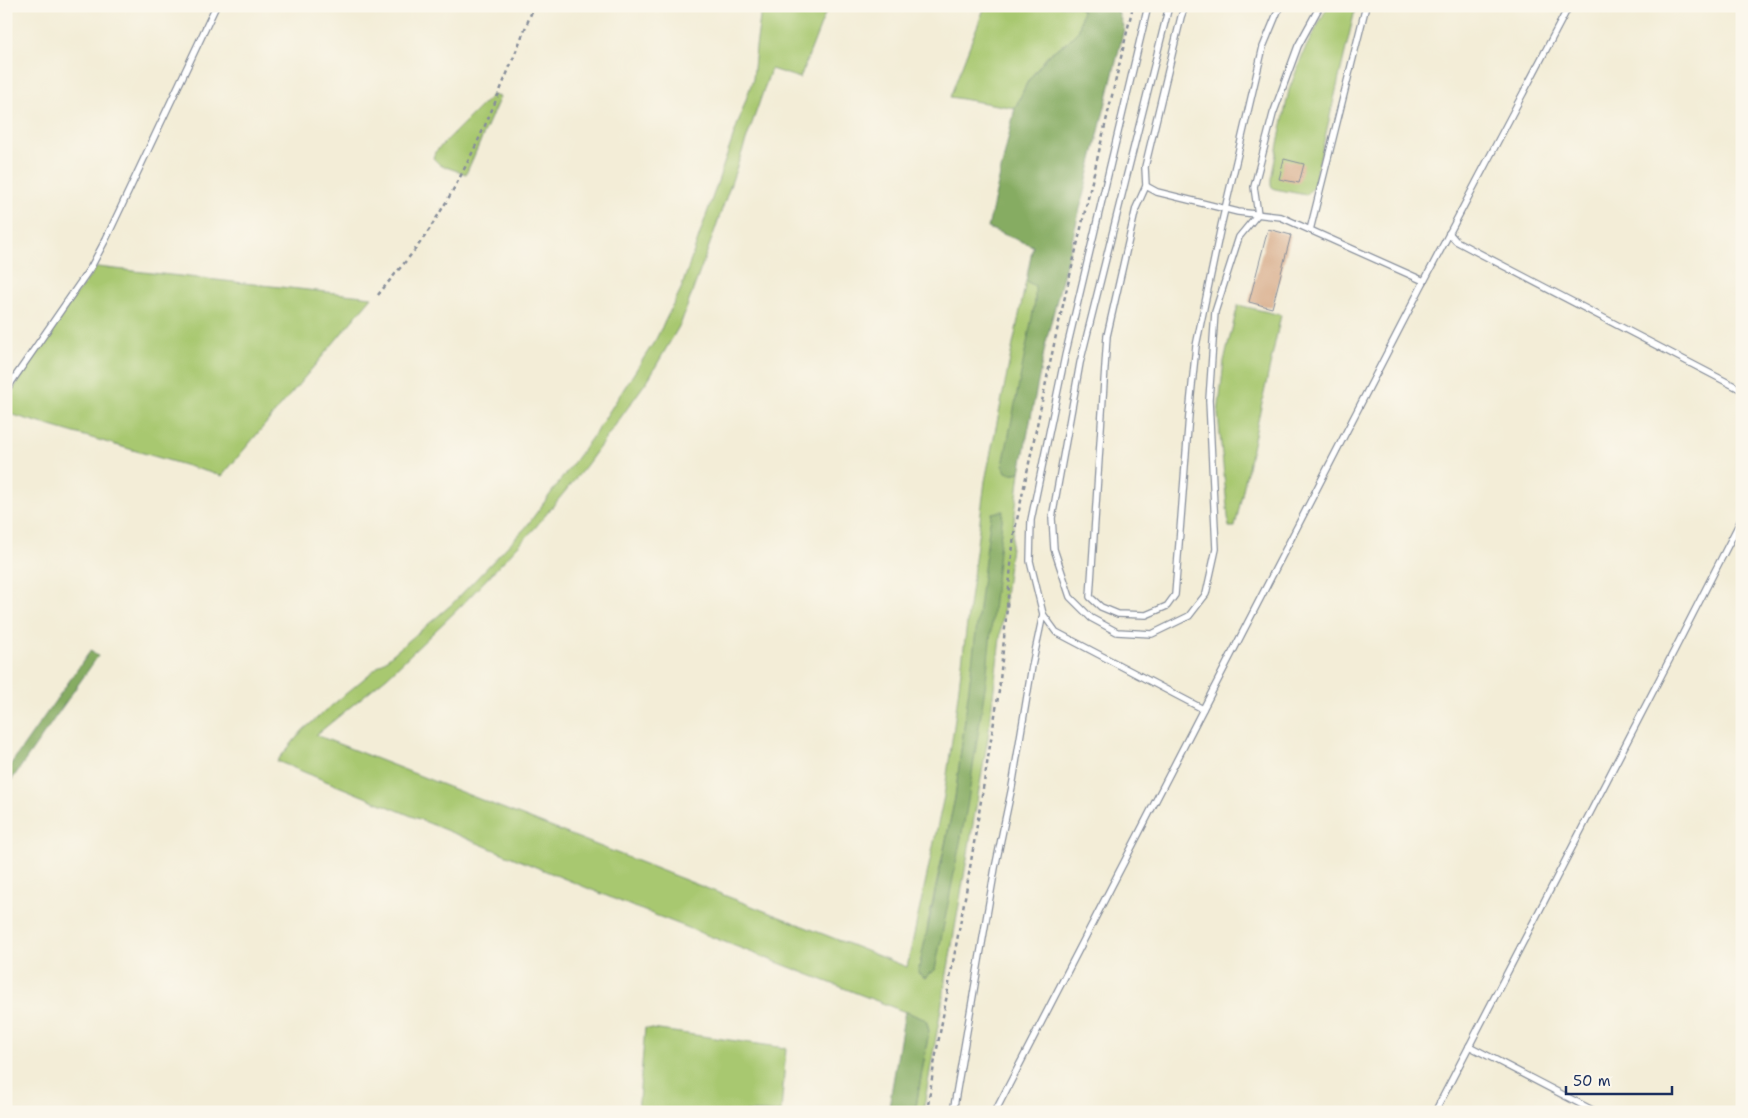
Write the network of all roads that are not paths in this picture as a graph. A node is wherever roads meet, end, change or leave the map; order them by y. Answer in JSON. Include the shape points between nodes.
{"nodes":[{"id":1,"x":216,"y":6,"type":"edge"},
{"id":2,"x":1148,"y":6,"type":"edge"},
{"id":3,"x":1168,"y":6,"type":"edge"},
{"id":4,"x":1185,"y":6,"type":"edge"},
{"id":5,"x":1280,"y":6,"type":"edge"},
{"id":6,"x":1320,"y":6,"type":"edge"},
{"id":7,"x":1366,"y":6,"type":"edge"},
{"id":8,"x":1569,"y":6,"type":"edge"},
{"id":9,"x":1146,"y":186,"type":"junction"},
{"id":10,"x":1225,"y":209,"type":"junction"},
{"id":11,"x":1258,"y":214,"type":"junction"},
{"id":12,"x":1310,"y":230,"type":"junction"},
{"id":13,"x":1449,"y":233,"type":"junction"},
{"id":14,"x":1424,"y":281,"type":"junction"},
{"id":15,"x":6,"y":390,"type":"edge"},
{"id":16,"x":1742,"y":390,"type":"edge"},
{"id":17,"x":1742,"y":518,"type":"edge"},
{"id":18,"x":1043,"y":614,"type":"junction"},
{"id":19,"x":1203,"y":709,"type":"junction"},
{"id":20,"x":1469,"y":1046,"type":"junction"},
{"id":21,"x":952,"y":1112,"type":"edge"},
{"id":22,"x":995,"y":1112,"type":"edge"},
{"id":23,"x":1435,"y":1112,"type":"edge"},
{"id":24,"x":1596,"y":1112,"type":"edge"}],
"edges":[{"from":1,"to":15,"type":"lane","via":[[91,267]]},
{"from":2,"to":18,"type":"lane","via":[[1065,356],[1031,520],[1030,562]]},
{"from":3,"to":11,"type":"lane","via":[[1080,362],[1052,518],[1054,549],[1070,597],[1091,618],[1117,632],[1152,634],[1189,616],[1206,594],[1216,549],[1209,400],[1216,312],[1239,237]]},
{"from":4,"to":9,"type":"lane","via":[[1146,167]]},
{"from":5,"to":10,"type":"lane","via":[[1263,46]]},
{"from":6,"to":11,"type":"lane","via":[[1298,46],[1272,114],[1254,187]]},
{"from":7,"to":12,"type":"lane"},
{"from":8,"to":13,"type":"lane"},
{"from":9,"to":10,"type":"lane","via":[[1157,192]]},
{"from":9,"to":10,"type":"lane","via":[[1136,208],[1107,336],[1091,574],[1090,597],[1101,607],[1118,614],[1146,614],[1167,606],[1175,595],[1196,346]]},
{"from":10,"to":11,"type":"lane"},
{"from":11,"to":12,"type":"lane","via":[[1281,217]]},
{"from":12,"to":14,"type":"lane"},
{"from":13,"to":14,"type":"lane"},
{"from":13,"to":16,"type":"lane","via":[[1456,241]]},
{"from":14,"to":19,"type":"lane"},
{"from":17,"to":20,"type":"lane"},
{"from":18,"to":19,"type":"lane","via":[[1056,632]]},
{"from":18,"to":21,"type":"lane"},
{"from":19,"to":22,"type":"lane"},
{"from":20,"to":23,"type":"lane"},
{"from":20,"to":24,"type":"lane"}]}
